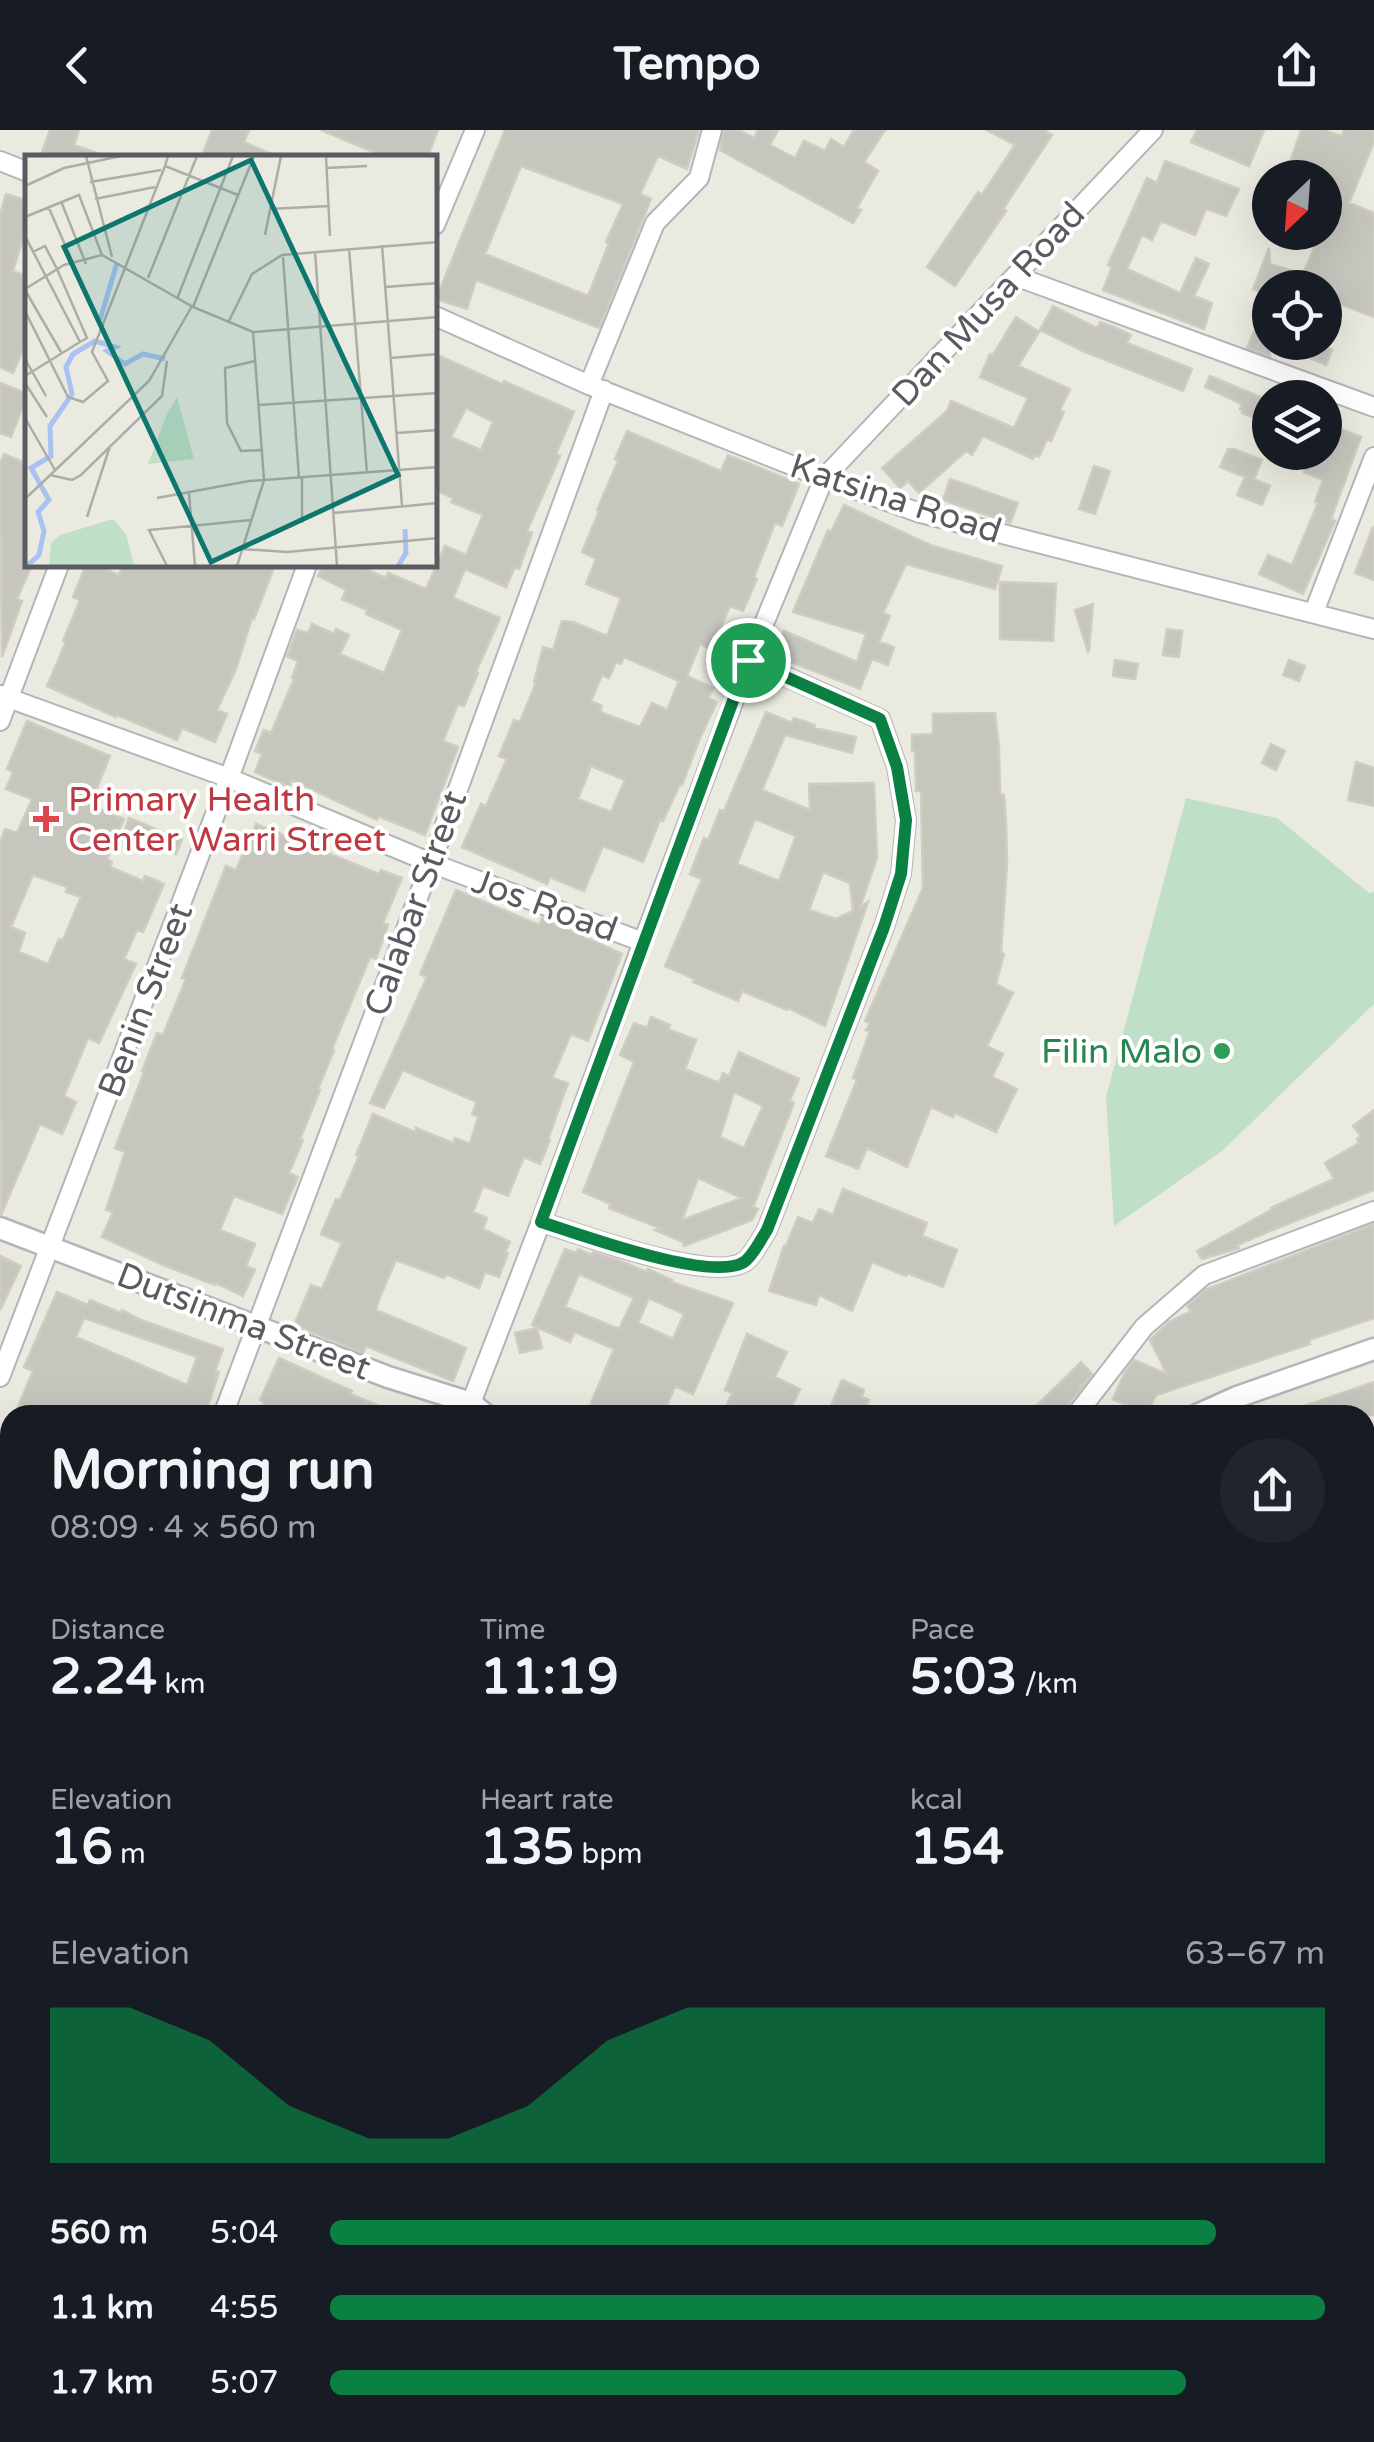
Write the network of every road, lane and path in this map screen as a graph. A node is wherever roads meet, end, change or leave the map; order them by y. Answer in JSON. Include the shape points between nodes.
{"nodes":[{"id":1,"x":474,"y":130,"type":"edge"},
{"id":2,"x":712,"y":130,"type":"edge"},
{"id":3,"x":1152,"y":130,"type":"edge"},
{"id":4,"x":0,"y":161,"type":"edge"},
{"id":5,"x":25,"y":171,"type":"edge"},
{"id":6,"x":438,"y":217,"type":"edge"},
{"id":7,"x":1015,"y":276,"type":"junction"},
{"id":8,"x":438,"y":317,"type":"edge"},
{"id":9,"x":596,"y":387,"type":"junction"},
{"id":10,"x":1374,"y":407,"type":"edge"},
{"id":11,"x":1374,"y":457,"type":"edge"},
{"id":12,"x":824,"y":478,"type":"junction"},
{"id":13,"x":58,"y":568,"type":"edge"},
{"id":14,"x":306,"y":568,"type":"edge"},
{"id":15,"x":1314,"y":612,"type":"junction"},
{"id":16,"x":1374,"y":629,"type":"edge"},
{"id":17,"x":748,"y":660,"type":"junction"},
{"id":18,"x":4,"y":696,"type":"edge"},
{"id":19,"x":0,"y":721,"type":"edge"},
{"id":20,"x":229,"y":778,"type":"junction"},
{"id":21,"x":431,"y":863,"type":"junction"},
{"id":22,"x":643,"y":942,"type":"junction"},
{"id":23,"x":1374,"y":1212,"type":"edge"},
{"id":24,"x":541,"y":1222,"type":"junction"},
{"id":25,"x":0,"y":1228,"type":"edge"},
{"id":26,"x":51,"y":1246,"type":"junction"},
{"id":27,"x":257,"y":1327,"type":"junction"},
{"id":28,"x":1374,"y":1350,"type":"edge"},
{"id":29,"x":0,"y":1377,"type":"edge"},
{"id":30,"x":227,"y":1405,"type":"edge"},
{"id":31,"x":467,"y":1405,"type":"edge"},
{"id":32,"x":479,"y":1405,"type":"edge"},
{"id":33,"x":1084,"y":1405,"type":"edge"},
{"id":34,"x":1219,"y":1405,"type":"edge"}],
"edges":[{"from":1,"to":6,"type":"street"},
{"from":2,"to":9,"type":"street","name":"Calabar Street","via":[[698,178],[655,224]]},
{"from":3,"to":7,"type":"street","name":"Dan Musa Road"},
{"from":4,"to":5,"type":"street"},
{"from":7,"to":10,"type":"street"},
{"from":7,"to":12,"type":"street","name":"Dan Musa Road"},
{"from":8,"to":9,"type":"street","name":"Katsina Road"},
{"from":9,"to":12,"type":"street","name":"Katsina Road"},
{"from":9,"to":21,"type":"street","name":"Calabar Street"},
{"from":11,"to":15,"type":"street"},
{"from":12,"to":15,"type":"street","name":"Katsina Road","via":[[917,512]]},
{"from":12,"to":17,"type":"street"},
{"from":13,"to":18,"type":"street"},
{"from":14,"to":20,"type":"street","name":"Benin Street"},
{"from":15,"to":16,"type":"street","name":"Katsina Road"},
{"from":17,"to":22,"type":"street"},
{"from":17,"to":24,"type":"street","via":[[880,719],[906,820],[901,874],[884,927],[767,1230],[746,1261],[698,1266]]},
{"from":18,"to":19,"type":"street"},
{"from":18,"to":20,"type":"street","name":"Jos Road"},
{"from":20,"to":21,"type":"street","name":"Jos Road"},
{"from":20,"to":26,"type":"street","name":"Benin Street"},
{"from":21,"to":22,"type":"street","name":"Jos Road"},
{"from":21,"to":27,"type":"street","name":"Calabar Street"},
{"from":22,"to":24,"type":"street"},
{"from":23,"to":33,"type":"street","via":[[1204,1276],[1144,1328]]},
{"from":24,"to":32,"type":"street"},
{"from":25,"to":26,"type":"street","name":"Dutsinma Street"},
{"from":26,"to":27,"type":"street","name":"Dutsinma Street"},
{"from":26,"to":29,"type":"street","name":"Benin Street"},
{"from":27,"to":30,"type":"street","name":"Calabar Street"},
{"from":27,"to":31,"type":"street","name":"Dutsinma Street"},
{"from":28,"to":34,"type":"street"}]}
